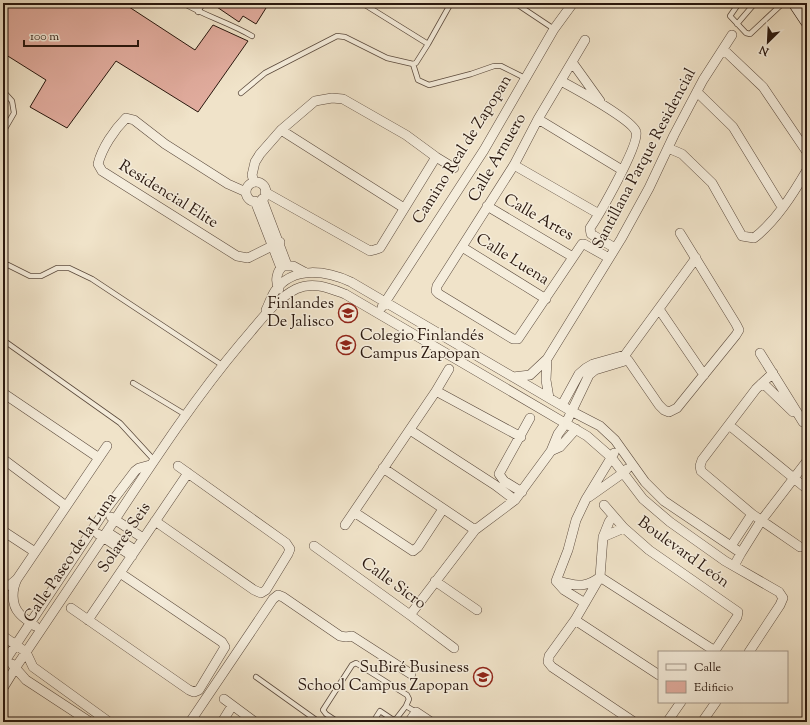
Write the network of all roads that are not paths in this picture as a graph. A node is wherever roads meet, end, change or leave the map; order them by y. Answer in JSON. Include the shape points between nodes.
{"nodes":[{"id":1,"x":183,"y":3,"type":"edge"},
{"id":2,"x":203,"y":3,"type":"edge"},
{"id":3,"x":362,"y":3,"type":"edge"},
{"id":4,"x":451,"y":3,"type":"edge"},
{"id":5,"x":515,"y":3,"type":"edge"},
{"id":6,"x":572,"y":3,"type":"edge"},
{"id":7,"x":739,"y":3,"type":"edge"},
{"id":8,"x":755,"y":3,"type":"edge"},
{"id":9,"x":783,"y":3,"type":"edge"},
{"id":10,"x":795,"y":3,"type":"edge"},
{"id":11,"x":198,"y":12,"type":"junction"},
{"id":12,"x":807,"y":21,"type":"edge"},
{"id":13,"x":737,"y":24,"type":"junction"},
{"id":14,"x":554,"y":29,"type":"junction"},
{"id":15,"x":732,"y":35,"type":"dead end"},
{"id":16,"x":252,"y":36,"type":"dead end"},
{"id":17,"x":585,"y":40,"type":"dead end"},
{"id":18,"x":428,"y":44,"type":"junction"},
{"id":19,"x":723,"y":49,"type":"junction"},
{"id":20,"x":572,"y":62,"type":"junction"},
{"id":21,"x":413,"y":64,"type":"junction"},
{"id":22,"x":525,"y":78,"type":"junction"},
{"id":23,"x":561,"y":81,"type":"junction"},
{"id":24,"x":3,"y":91,"type":"edge"},
{"id":25,"x":697,"y":92,"type":"junction"},
{"id":26,"x":241,"y":93,"type":"dead end"},
{"id":27,"x":602,"y":104,"type":"junction"},
{"id":28,"x":538,"y":119,"type":"junction"},
{"id":29,"x":281,"y":130,"type":"junction"},
{"id":30,"x":3,"y":132,"type":"edge"},
{"id":31,"x":668,"y":148,"type":"junction"},
{"id":32,"x":807,"y":152,"type":"edge"},
{"id":33,"x":436,"y":156,"type":"junction"},
{"id":34,"x":514,"y":165,"type":"junction"},
{"id":35,"x":454,"y":168,"type":"dead end"},
{"id":36,"x":622,"y":170,"type":"junction"},
{"id":37,"x":807,"y":170,"type":"edge"},
{"id":38,"x":254,"y":182,"type":"junction"},
{"id":39,"x":246,"y":192,"type":"junction"},
{"id":40,"x":261,"y":198,"type":"junction"},
{"id":41,"x":487,"y":206,"type":"junction"},
{"id":42,"x":782,"y":207,"type":"junction"},
{"id":43,"x":404,"y":208,"type":"junction"},
{"id":44,"x":600,"y":214,"type":"junction"},
{"id":45,"x":680,"y":233,"type":"dead end"},
{"id":46,"x":276,"y":244,"type":"junction"},
{"id":47,"x":462,"y":247,"type":"junction"},
{"id":48,"x":615,"y":248,"type":"junction"},
{"id":49,"x":573,"y":257,"type":"junction"},
{"id":50,"x":609,"y":258,"type":"junction"},
{"id":51,"x":696,"y":258,"type":"junction"},
{"id":52,"x":8,"y":265,"type":"dead end"},
{"id":53,"x":284,"y":267,"type":"junction"},
{"id":54,"x":306,"y":273,"type":"junction"},
{"id":55,"x":278,"y":287,"type":"junction"},
{"id":56,"x":285,"y":295,"type":"junction"},
{"id":57,"x":546,"y":299,"type":"junction"},
{"id":58,"x":385,"y":302,"type":"junction"},
{"id":59,"x":659,"y":309,"type":"junction"},
{"id":60,"x":378,"y":313,"type":"junction"},
{"id":61,"x":261,"y":320,"type":"junction"},
{"id":62,"x":3,"y":340,"type":"edge"},
{"id":63,"x":462,"y":348,"type":"junction"},
{"id":64,"x":760,"y":353,"type":"dead end"},
{"id":65,"x":456,"y":358,"type":"junction"},
{"id":66,"x":547,"y":358,"type":"junction"},
{"id":67,"x":222,"y":365,"type":"junction"},
{"id":68,"x":449,"y":369,"type":"dead end"},
{"id":69,"x":773,"y":373,"type":"junction"},
{"id":70,"x":704,"y":375,"type":"junction"},
{"id":71,"x":513,"y":377,"type":"junction"},
{"id":72,"x":133,"y":382,"type":"dead end"},
{"id":73,"x":761,"y":384,"type":"junction"},
{"id":74,"x":436,"y":391,"type":"junction"},
{"id":75,"x":3,"y":393,"type":"edge"},
{"id":76,"x":549,"y":398,"type":"junction"},
{"id":77,"x":562,"y":405,"type":"junction"},
{"id":78,"x":571,"y":411,"type":"junction"},
{"id":79,"x":186,"y":414,"type":"junction"},
{"id":80,"x":530,"y":418,"type":"dead end"},
{"id":81,"x":566,"y":423,"type":"junction"},
{"id":82,"x":805,"y":424,"type":"edge"},
{"id":83,"x":729,"y":425,"type":"junction"},
{"id":84,"x":576,"y":429,"type":"junction"},
{"id":85,"x":410,"y":430,"type":"junction"},
{"id":86,"x":521,"y":437,"type":"junction"},
{"id":87,"x":619,"y":445,"type":"junction"},
{"id":88,"x":107,"y":446,"type":"dead end"},
{"id":89,"x":551,"y":451,"type":"junction"},
{"id":90,"x":611,"y":457,"type":"junction"},
{"id":91,"x":99,"y":458,"type":"junction"},
{"id":92,"x":3,"y":459,"type":"edge"},
{"id":93,"x":807,"y":460,"type":"edge"},
{"id":94,"x":152,"y":462,"type":"junction"},
{"id":95,"x":632,"y":463,"type":"junction"},
{"id":96,"x":178,"y":466,"type":"dead end"},
{"id":97,"x":383,"y":468,"type":"junction"},
{"id":98,"x":188,"y":473,"type":"junction"},
{"id":99,"x":623,"y":473,"type":"junction"},
{"id":100,"x":794,"y":478,"type":"junction"},
{"id":101,"x":807,"y":489,"type":"edge"},
{"id":102,"x":522,"y":492,"type":"junction"},
{"id":103,"x":586,"y":499,"type":"junction"},
{"id":104,"x":515,"y":500,"type":"junction"},
{"id":105,"x":604,"y":505,"type":"dead end"},
{"id":106,"x":66,"y":506,"type":"junction"},
{"id":107,"x":443,"y":509,"type":"junction"},
{"id":108,"x":104,"y":512,"type":"junction"},
{"id":109,"x":354,"y":512,"type":"junction"},
{"id":110,"x":752,"y":514,"type":"junction"},
{"id":111,"x":613,"y":516,"type":"junction"},
{"id":112,"x":155,"y":521,"type":"junction"},
{"id":113,"x":761,"y":521,"type":"junction"},
{"id":114,"x":345,"y":525,"type":"dead end"},
{"id":115,"x":109,"y":528,"type":"junction"},
{"id":116,"x":624,"y":528,"type":"junction"},
{"id":117,"x":3,"y":530,"type":"edge"},
{"id":118,"x":92,"y":530,"type":"junction"},
{"id":119,"x":475,"y":530,"type":"junction"},
{"id":120,"x":603,"y":538,"type":"junction"},
{"id":121,"x":314,"y":546,"type":"dead end"},
{"id":122,"x":730,"y":546,"type":"junction"},
{"id":123,"x":138,"y":547,"type":"junction"},
{"id":124,"x":800,"y":547,"type":"dead end"},
{"id":125,"x":35,"y":552,"type":"junction"},
{"id":126,"x":742,"y":553,"type":"junction"},
{"id":127,"x":734,"y":566,"type":"junction"},
{"id":128,"x":120,"y":572,"type":"junction"},
{"id":129,"x":600,"y":577,"type":"junction"},
{"id":130,"x":17,"y":579,"type":"junction"},
{"id":131,"x":556,"y":580,"type":"junction"},
{"id":132,"x":435,"y":581,"type":"junction"},
{"id":133,"x":3,"y":586,"type":"edge"},
{"id":134,"x":585,"y":603,"type":"junction"},
{"id":135,"x":70,"y":608,"type":"dead end"},
{"id":136,"x":476,"y":610,"type":"dead end"},
{"id":137,"x":410,"y":614,"type":"junction"},
{"id":138,"x":88,"y":620,"type":"junction"},
{"id":139,"x":575,"y":620,"type":"junction"},
{"id":140,"x":30,"y":623,"type":"junction"},
{"id":141,"x":40,"y":631,"type":"junction"},
{"id":142,"x":3,"y":636,"type":"edge"},
{"id":143,"x":15,"y":645,"type":"junction"},
{"id":144,"x":454,"y":648,"type":"dead end"},
{"id":145,"x":715,"y":651,"type":"edge"},
{"id":146,"x":750,"y":651,"type":"edge"},
{"id":147,"x":26,"y":652,"type":"junction"},
{"id":148,"x":4,"y":660,"type":"edge"},
{"id":149,"x":16,"y":667,"type":"junction"},
{"id":150,"x":411,"y":674,"type":"dead end"},
{"id":151,"x":658,"y":674,"type":"edge"},
{"id":152,"x":256,"y":677,"type":"dead end"},
{"id":153,"x":3,"y":688,"type":"edge"},
{"id":154,"x":224,"y":700,"type":"dead end"},
{"id":155,"x":680,"y":703,"type":"edge"},
{"id":156,"x":715,"y":703,"type":"edge"},
{"id":157,"x":232,"y":706,"type":"junction"},
{"id":158,"x":406,"y":706,"type":"junction"},
{"id":159,"x":416,"y":712,"type":"junction"},
{"id":160,"x":90,"y":722,"type":"edge"},
{"id":161,"x":110,"y":722,"type":"edge"},
{"id":162,"x":190,"y":722,"type":"edge"},
{"id":163,"x":222,"y":722,"type":"edge"},
{"id":164,"x":255,"y":722,"type":"edge"},
{"id":165,"x":319,"y":722,"type":"edge"},
{"id":166,"x":338,"y":722,"type":"edge"},
{"id":167,"x":373,"y":722,"type":"edge"},
{"id":168,"x":409,"y":722,"type":"edge"},
{"id":169,"x":431,"y":722,"type":"edge"},
{"id":170,"x":634,"y":722,"type":"edge"},
{"id":171,"x":667,"y":722,"type":"edge"},
{"id":172,"x":702,"y":722,"type":"edge"}],
"edges":[{"from":1,"to":11,"type":"lane"},
{"from":2,"to":11,"type":"lane"},
{"from":3,"to":18,"type":"lane"},
{"from":4,"to":18,"type":"lane"},
{"from":5,"to":14,"type":"lane"},
{"from":6,"to":14,"type":"street","name":"Camino Real de Zapopan"},
{"from":7,"to":13,"type":"lane","via":[[730,16]]},
{"from":8,"to":13,"type":"lane"},
{"from":9,"to":13,"type":"lane","via":[[750,34]]},
{"from":10,"to":12,"type":"main road"},
{"from":11,"to":16,"type":"lane","via":[[237,27]]},
{"from":14,"to":22,"type":"street","name":"Camino Real de Zapopan"},
{"from":15,"to":19,"type":"street","name":"Santillana Parque Residencial"},
{"from":17,"to":20,"type":"street","name":"Calle Arnuero"},
{"from":18,"to":21,"type":"lane"},
{"from":19,"to":25,"type":"street","name":"Santillana Parque Residencial"},
{"from":19,"to":32,"type":"street","via":[[763,87]]},
{"from":20,"to":23,"type":"street","name":"Calle Arnuero"},
{"from":20,"to":27,"type":"street"},
{"from":21,"to":22,"type":"lane","via":[[418,80],[429,85],[494,66],[501,66]]},
{"from":21,"to":26,"type":"lane","via":[[387,58],[345,37],[336,36],[265,73]]},
{"from":22,"to":58,"type":"street","name":"Camino Real de Zapopan","via":[[484,150]]},
{"from":23,"to":27,"type":"street"},
{"from":23,"to":28,"type":"street","name":"Calle Arnuero"},
{"from":24,"to":30,"type":"lane","via":[[12,101],[14,113]]},
{"from":25,"to":31,"type":"street","name":"Santillana Parque Residencial"},
{"from":25,"to":42,"type":"street","via":[[732,126]]},
{"from":27,"to":36,"type":"street","via":[[636,131],[637,138]]},
{"from":28,"to":34,"type":"street","name":"Calle Arnuero"},
{"from":28,"to":36,"type":"street"},
{"from":29,"to":33,"type":"street","via":[[315,101],[343,99],[406,135]]},
{"from":29,"to":38,"type":"street","via":[[255,162],[252,175]]},
{"from":29,"to":43,"type":"street"},
{"from":31,"to":42,"type":"street","via":[[682,154],[712,184],[742,236],[754,238],[765,230]]},
{"from":31,"to":48,"type":"street","name":"Santillana Parque Residencial","via":[[650,188]]},
{"from":33,"to":35,"type":"street"},
{"from":33,"to":43,"type":"street"},
{"from":34,"to":41,"type":"street","name":"Calle Arnuero"},
{"from":34,"to":44,"type":"street"},
{"from":36,"to":44,"type":"street"},
{"from":37,"to":42,"type":"street"},
{"from":38,"to":39,"type":"street","via":[[248,186]]},
{"from":38,"to":40,"type":"street","via":[[263,186]]},
{"from":39,"to":40,"type":"street","via":[[248,198]]},
{"from":39,"to":46,"type":"street","name":"Residencial Elite","via":[[228,184],[134,120],[126,118],[100,156],[98,164],[102,171],[237,256],[248,258]]},
{"from":40,"to":43,"type":"street","via":[[370,250],[380,248]]},
{"from":40,"to":46,"type":"street"},
{"from":41,"to":47,"type":"street","name":"Calle Arnuero"},
{"from":41,"to":49,"type":"street","name":"Calle Artes"},
{"from":44,"to":48,"type":"street","via":[[590,228],[591,234]]},
{"from":45,"to":51,"type":"street"},
{"from":46,"to":53,"type":"street"},
{"from":47,"to":57,"type":"street","name":"Calle Luena"},
{"from":47,"to":57,"type":"street","name":"Calle Arnuero","via":[[437,286],[436,291],[439,294],[513,339],[518,339]]},
{"from":48,"to":50,"type":"street","name":"Santillana Parque Residencial"},
{"from":49,"to":50,"type":"street","via":[[584,244]]},
{"from":49,"to":57,"type":"street"},
{"from":50,"to":66,"type":"street","name":"Santillana Parque Residencial"},
{"from":51,"to":59,"type":"street"},
{"from":51,"to":70,"type":"street","via":[[739,330]]},
{"from":52,"to":67,"type":"lane","via":[[30,276],[41,276],[57,268],[69,268],[92,279]]},
{"from":53,"to":54,"type":"street","via":[[296,267]]},
{"from":53,"to":55,"type":"street","via":[[278,273]]},
{"from":54,"to":55,"type":"street","name":"Calle Paseo de la Luna","via":[[288,278]]},
{"from":54,"to":58,"type":"street","name":"Calle Paseo de la Luna","via":[[329,273],[340,277]]},
{"from":55,"to":56,"type":"street"},
{"from":55,"to":61,"type":"street","name":"Calle Paseo de la Luna"},
{"from":56,"to":60,"type":"street","name":"Calle Paseo de la Luna","via":[[297,288],[320,286],[346,294]]},
{"from":56,"to":61,"type":"street","name":"Calle Paseo de la Luna"},
{"from":58,"to":60,"type":"street","name":"Camino Real de Zapopan"},
{"from":58,"to":63,"type":"street","name":"Calle Paseo de la Luna"},
{"from":59,"to":70,"type":"street"},
{"from":59,"to":77,"type":"street","via":[[625,355],[593,364],[579,374]]},
{"from":60,"to":65,"type":"street","name":"Calle Paseo de la Luna"},
{"from":61,"to":67,"type":"street","name":"Calle Paseo de la Luna"},
{"from":62,"to":94,"type":"lane","via":[[120,424]]},
{"from":63,"to":65,"type":"street"},
{"from":63,"to":71,"type":"street","name":"Calle Paseo de la Luna"},
{"from":64,"to":69,"type":"street"},
{"from":65,"to":81,"type":"street","name":"Calle Paseo de la Luna"},
{"from":66,"to":71,"type":"street","name":"Santillana Parque Residencial","via":[[530,375]]},
{"from":66,"to":76,"type":"street","via":[[546,380]]},
{"from":67,"to":79,"type":"street","name":"Calle Paseo de la Luna"},
{"from":68,"to":74,"type":"street"},
{"from":69,"to":73,"type":"street"},
{"from":69,"to":82,"type":"street"},
{"from":70,"to":78,"type":"street","via":[[677,408],[669,412],[659,405],[628,360],[595,370],[589,375]]},
{"from":71,"to":76,"type":"street","name":"Calle Paseo de la Luna"},
{"from":72,"to":79,"type":"lane"},
{"from":73,"to":82,"type":"street"},
{"from":73,"to":83,"type":"street"},
{"from":74,"to":85,"type":"street"},
{"from":74,"to":86,"type":"street"},
{"from":75,"to":91,"type":"street"},
{"from":76,"to":77,"type":"street","name":"Calle Paseo de la Luna"},
{"from":77,"to":78,"type":"street","name":"Calle Paseo de la Luna"},
{"from":78,"to":81,"type":"street"},
{"from":78,"to":87,"type":"street","name":"Calle Paseo de la Luna","via":[[600,426]]},
{"from":79,"to":94,"type":"street","name":"Calle Paseo de la Luna"},
{"from":80,"to":86,"type":"street"},
{"from":81,"to":84,"type":"street","name":"Calle Paseo de la Luna"},
{"from":81,"to":89,"type":"street"},
{"from":83,"to":100,"type":"street"},
{"from":83,"to":110,"type":"street","via":[[702,460],[701,471]]},
{"from":84,"to":89,"type":"street","via":[[560,447]]},
{"from":84,"to":90,"type":"street","name":"Calle Paseo de la Luna"},
{"from":85,"to":97,"type":"street"},
{"from":85,"to":104,"type":"street"},
{"from":86,"to":102,"type":"street","via":[[500,474],[504,481]]},
{"from":87,"to":90,"type":"street"},
{"from":87,"to":95,"type":"street","name":"Calle Paseo de la Luna"},
{"from":88,"to":91,"type":"street"},
{"from":89,"to":102,"type":"street"},
{"from":90,"to":99,"type":"street","name":"Calle Paseo de la Luna"},
{"from":90,"to":103,"type":"street"},
{"from":91,"to":106,"type":"street"},
{"from":92,"to":106,"type":"street"},
{"from":93,"to":100,"type":"street"},
{"from":94,"to":108,"type":"street","name":"Calle Paseo de la Luna","via":[[135,471]]},
{"from":94,"to":115,"type":"street","name":"Calle Paseo de la Luna"},
{"from":95,"to":99,"type":"street"},
{"from":95,"to":122,"type":"street","name":"Calle Paseo de la Luna","via":[[645,482],[664,501]]},
{"from":96,"to":98,"type":"street"},
{"from":97,"to":107,"type":"street"},
{"from":97,"to":109,"type":"street"},
{"from":98,"to":112,"type":"street","name":"Solares Seis"},
{"from":98,"to":112,"type":"street","via":[[286,543],[290,549],[288,554],[266,590],[261,593],[254,590]]},
{"from":99,"to":103,"type":"street"},
{"from":99,"to":127,"type":"street","name":"Calle Paseo de la Luna","via":[[643,499],[670,522]]},
{"from":100,"to":101,"type":"street"},
{"from":100,"to":113,"type":"street"},
{"from":102,"to":104,"type":"street"},
{"from":103,"to":131,"type":"street","via":[[576,520]]},
{"from":104,"to":119,"type":"street"},
{"from":105,"to":111,"type":"street"},
{"from":106,"to":125,"type":"street"},
{"from":107,"to":109,"type":"street","via":[[413,551]]},
{"from":107,"to":119,"type":"street"},
{"from":108,"to":115,"type":"street"},
{"from":108,"to":118,"type":"street","name":"Calle Paseo de la Luna"},
{"from":109,"to":114,"type":"street"},
{"from":110,"to":113,"type":"street"},
{"from":110,"to":122,"type":"street"},
{"from":111,"to":116,"type":"street"},
{"from":111,"to":120,"type":"street"},
{"from":112,"to":123,"type":"street","name":"Solares Seis"},
{"from":113,"to":124,"type":"street"},
{"from":113,"to":126,"type":"street"},
{"from":115,"to":118,"type":"street"},
{"from":115,"to":123,"type":"street"},
{"from":115,"to":123,"type":"street"},
{"from":115,"to":141,"type":"street","name":"Calle Paseo de la Luna"},
{"from":116,"to":120,"type":"street","name":"Boulevard León"},
{"from":116,"to":145,"type":"street","name":"Boulevard León","via":[[649,550],[738,612]]},
{"from":117,"to":125,"type":"street"},
{"from":118,"to":140,"type":"street","name":"Calle Paseo de la Luna"},
{"from":119,"to":132,"type":"street"},
{"from":120,"to":129,"type":"street"},
{"from":121,"to":137,"type":"street","name":"Calle Sicro"},
{"from":122,"to":126,"type":"street","name":"Calle Paseo de la Luna"},
{"from":123,"to":128,"type":"street","name":"Solares Seis"},
{"from":125,"to":130,"type":"street"},
{"from":126,"to":127,"type":"street"},
{"from":127,"to":146,"type":"street","name":"Calle Paseo de la Luna","via":[[779,592],[782,598]]},
{"from":128,"to":138,"type":"street","name":"Solares Seis"},
{"from":128,"to":138,"type":"street","via":[[222,642],[225,647],[199,690],[189,690]]},
{"from":129,"to":131,"type":"street","via":[[583,586]]},
{"from":129,"to":134,"type":"street"},
{"from":129,"to":145,"type":"street"},
{"from":130,"to":133,"type":"street","via":[[10,585]]},
{"from":130,"to":140,"type":"street","via":[[13,595],[15,602],[19,614]]},
{"from":131,"to":134,"type":"street","via":[[564,590]]},
{"from":132,"to":136,"type":"street"},
{"from":132,"to":137,"type":"street"},
{"from":134,"to":139,"type":"street"},
{"from":135,"to":138,"type":"street"},
{"from":137,"to":144,"type":"street","name":"Calle Sicro"},
{"from":139,"to":151,"type":"street"},
{"from":139,"to":170,"type":"street","via":[[549,656],[548,662]]},
{"from":140,"to":141,"type":"street"},
{"from":140,"to":143,"type":"street","name":"Calle Paseo de la Luna"},
{"from":141,"to":147,"type":"street","name":"Calle Paseo de la Luna"},
{"from":142,"to":143,"type":"street"},
{"from":143,"to":147,"type":"street"},
{"from":143,"to":148,"type":"street","name":"Calle Paseo de la Luna"},
{"from":147,"to":149,"type":"street","name":"Calle Paseo de la Luna"},
{"from":147,"to":161,"type":"street","via":[[34,667]]},
{"from":148,"to":149,"type":"street"},
{"from":149,"to":153,"type":"street","name":"Calle Paseo de la Luna"},
{"from":149,"to":160,"type":"street","via":[[26,680]]},
{"from":150,"to":162,"type":"street","via":[[352,636],[340,636],[278,595]]},
{"from":152,"to":165,"type":"lane"},
{"from":154,"to":157,"type":"street"},
{"from":155,"to":171,"type":"street"},
{"from":156,"to":172,"type":"street"},
{"from":157,"to":163,"type":"street"},
{"from":157,"to":164,"type":"street"},
{"from":158,"to":159,"type":"lane"},
{"from":158,"to":166,"type":"lane","via":[[409,699],[407,695],[358,663],[354,663],[324,710]]},
{"from":158,"to":167,"type":"lane","via":[[396,719],[380,711]]},
{"from":159,"to":168,"type":"street"},
{"from":159,"to":169,"type":"street"}]}
